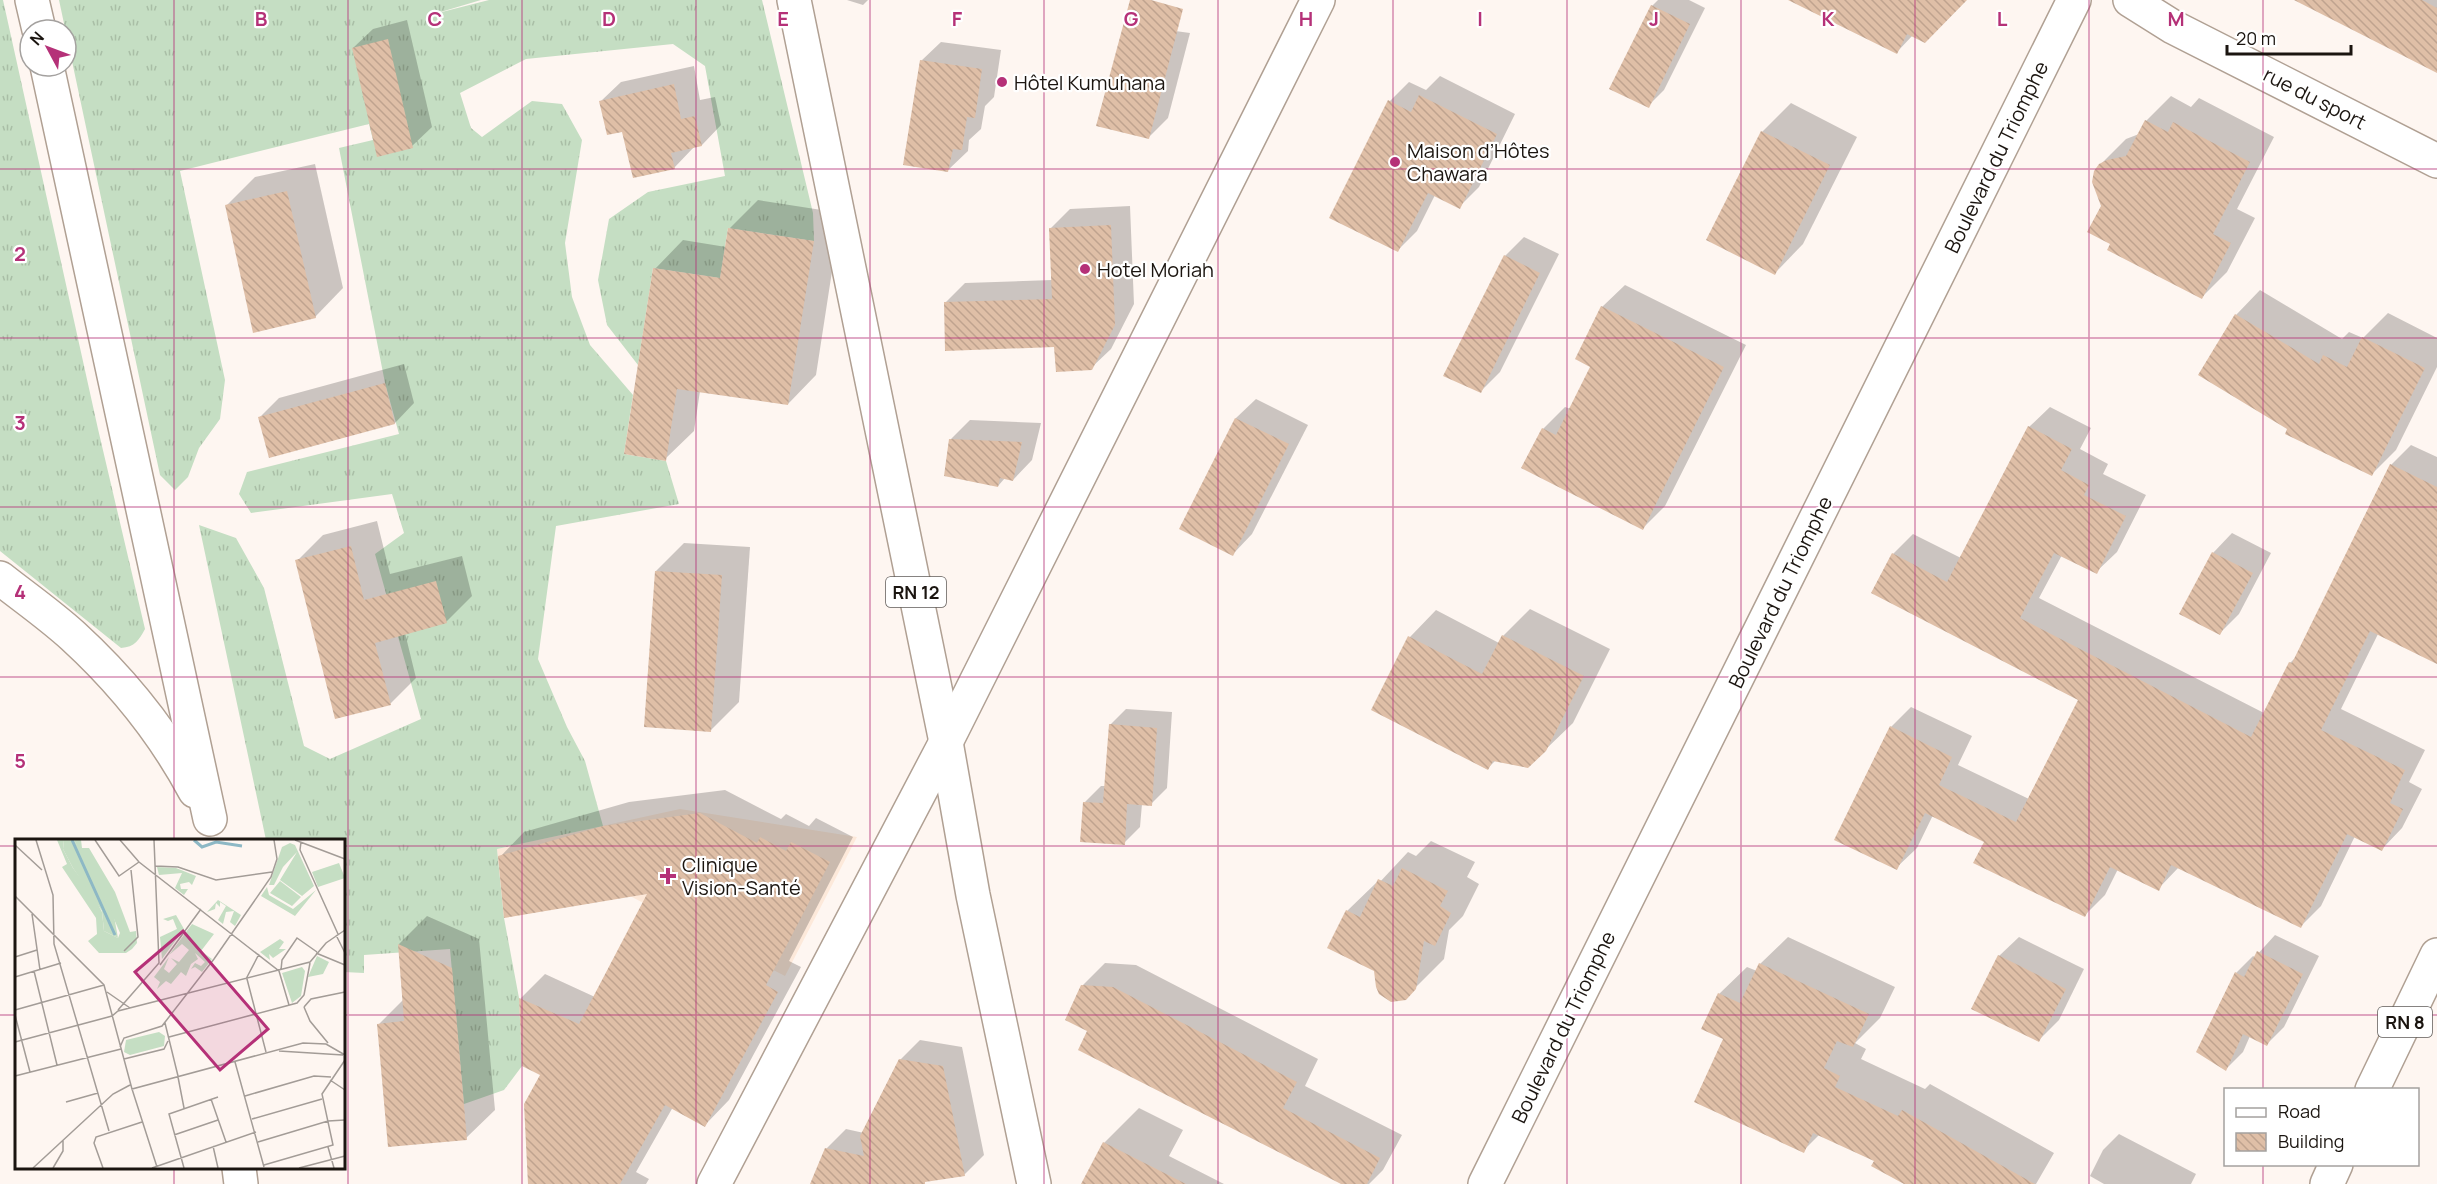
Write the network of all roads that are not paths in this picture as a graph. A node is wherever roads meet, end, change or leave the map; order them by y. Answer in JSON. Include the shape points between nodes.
{"nodes":[{"id":1,"x":32,"y":0,"type":"edge"},
{"id":2,"x":794,"y":0,"type":"edge"},
{"id":3,"x":1318,"y":0,"type":"edge"},
{"id":4,"x":2074,"y":0,"type":"edge"},
{"id":5,"x":2130,"y":0,"type":"edge"},
{"id":6,"x":36,"y":18,"type":"edge"},
{"id":7,"x":49,"y":78,"type":"edge"},
{"id":8,"x":2437,"y":161,"type":"edge"},
{"id":9,"x":0,"y":578,"type":"edge"},
{"id":10,"x":946,"y":742,"type":"junction"},
{"id":11,"x":211,"y":830,"type":"edge"},
{"id":12,"x":2437,"y":955,"type":"edge"},
{"id":13,"x":2372,"y":1088,"type":"edge"},
{"id":14,"x":2335,"y":1166,"type":"edge"},
{"id":15,"x":239,"y":1169,"type":"edge"},
{"id":16,"x":241,"y":1184,"type":"edge"},
{"id":17,"x":714,"y":1184,"type":"edge"},
{"id":18,"x":1034,"y":1184,"type":"edge"},
{"id":19,"x":1485,"y":1184,"type":"edge"},
{"id":20,"x":2327,"y":1184,"type":"edge"}],
"edges":[{"from":1,"to":6,"type":"street"},
{"from":2,"to":10,"type":"street","number":"RN 12"},
{"from":3,"to":10,"type":"street"},
{"from":4,"to":19,"type":"street","name":"Boulevard du Triomphe"},
{"from":5,"to":8,"type":"street","name":"rue du sport","via":[[2173,27]]},
{"from":7,"to":11,"type":"street"},
{"from":9,"to":11,"type":"street","via":[[72,634],[118,680],[184,769]]},
{"from":10,"to":17,"type":"street"},
{"from":10,"to":18,"type":"street","number":"RN 12","via":[[973,895]]},
{"from":12,"to":13,"type":"street","number":"RN 8"},
{"from":14,"to":20,"type":"street"},
{"from":15,"to":16,"type":"street"}]}
